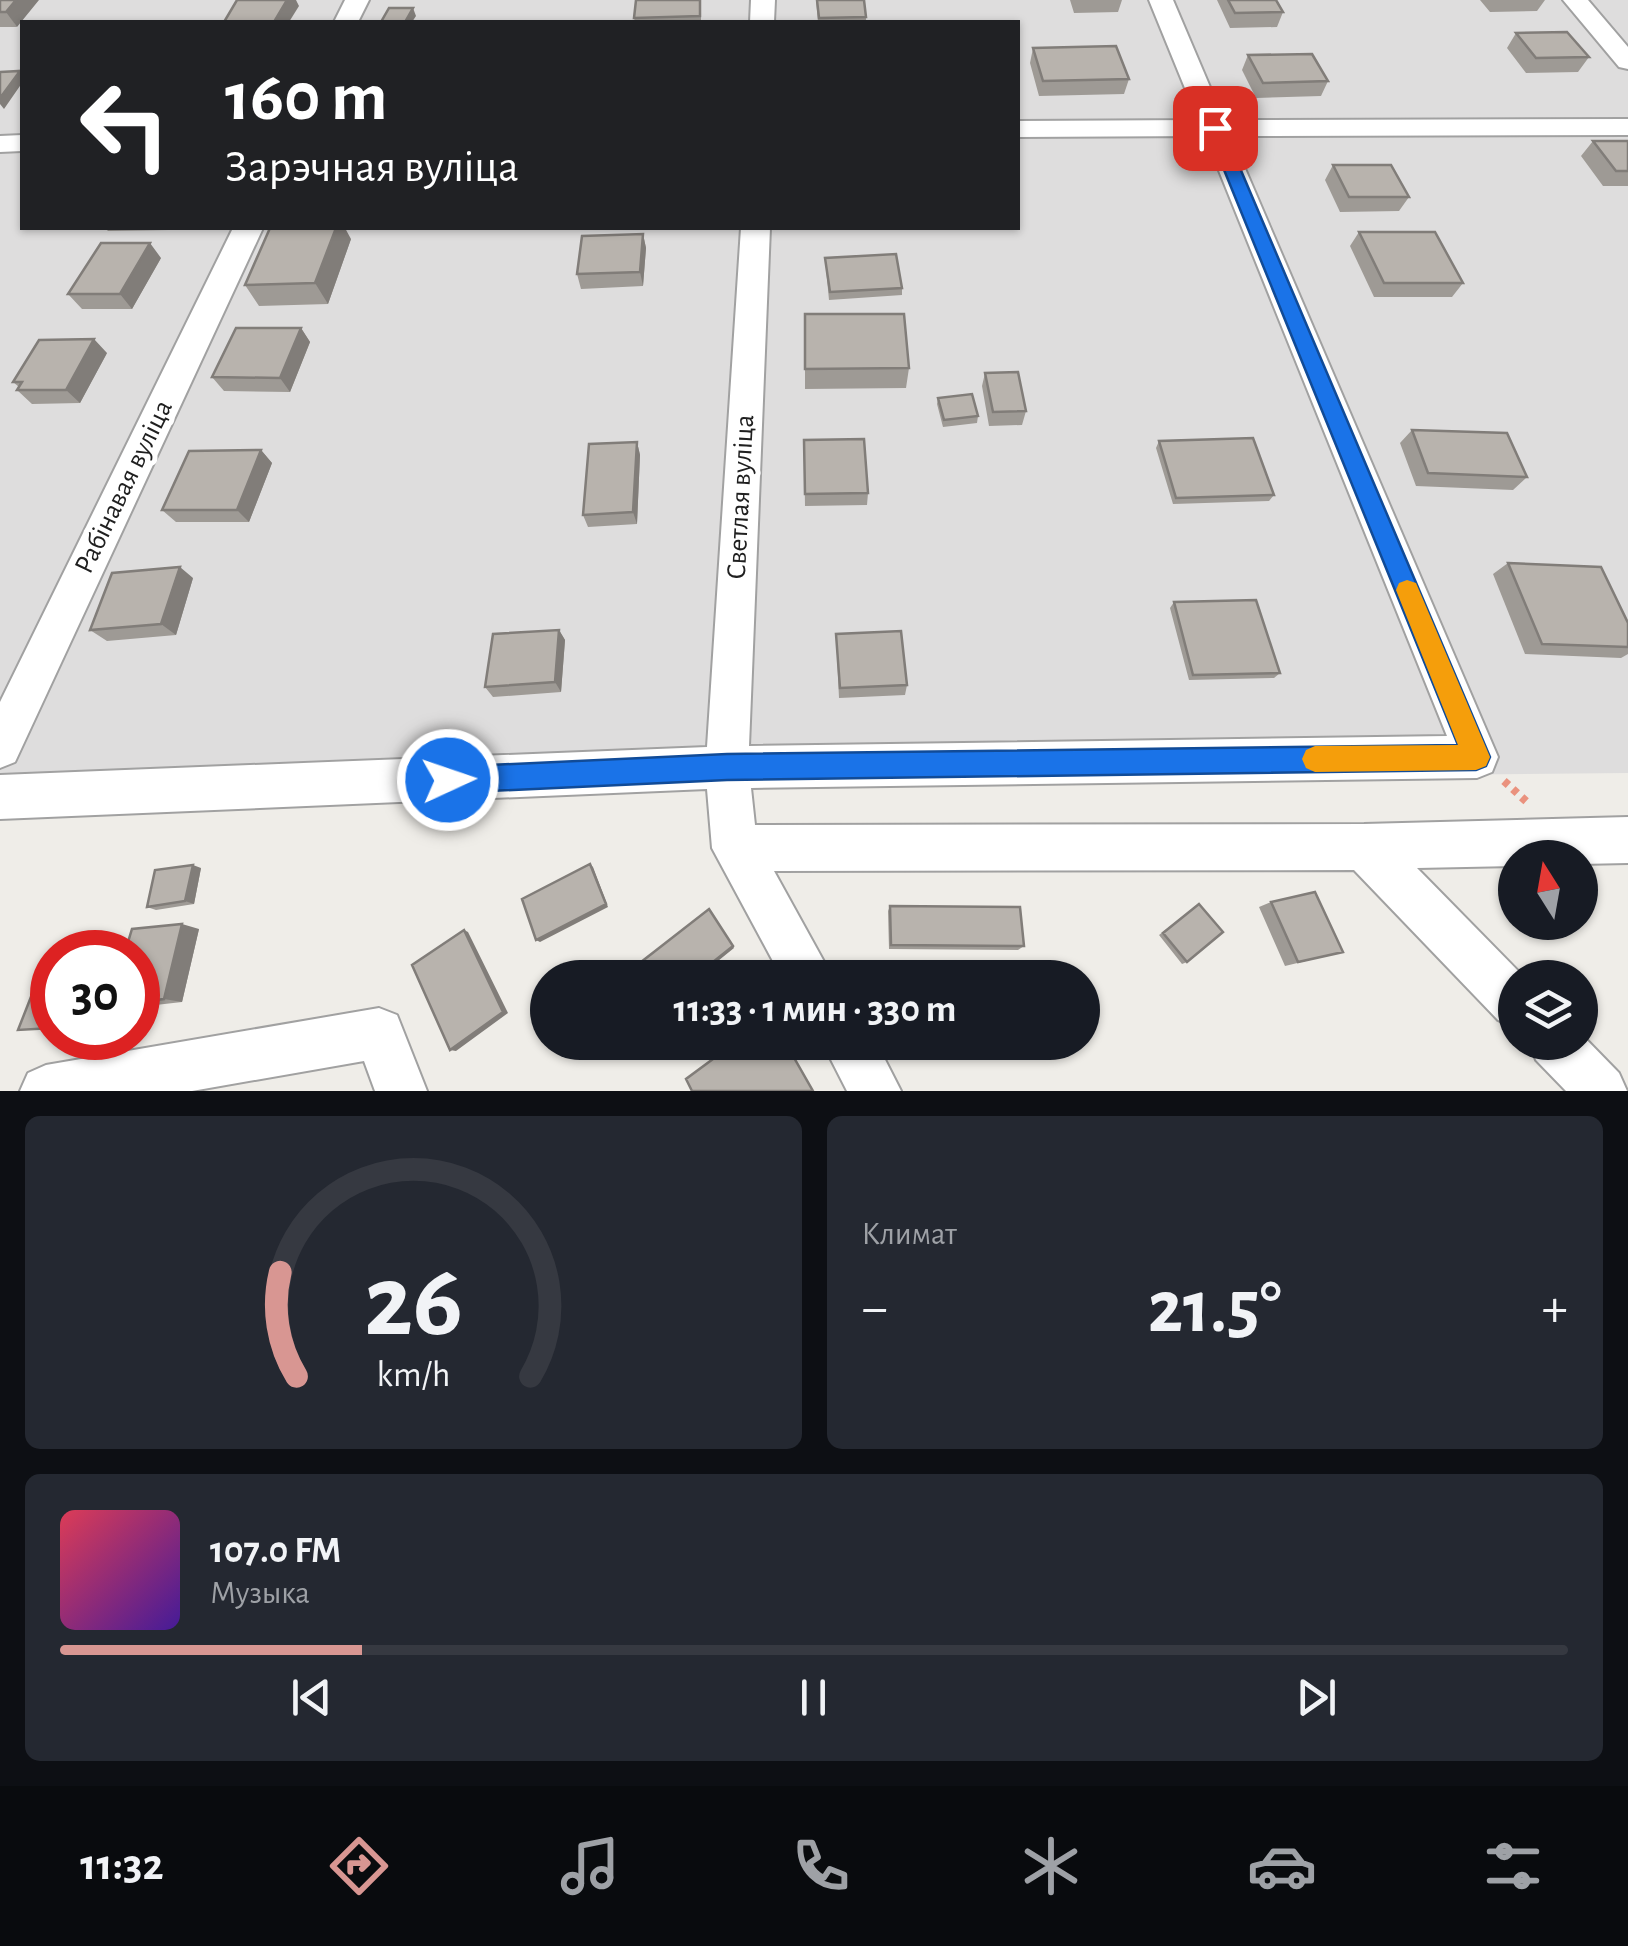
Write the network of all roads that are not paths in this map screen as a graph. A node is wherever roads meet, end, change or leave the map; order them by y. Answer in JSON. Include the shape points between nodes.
{"nodes":[{"id":1,"x":1161,"y":0,"type":"edge"},
{"id":2,"x":1575,"y":0,"type":"edge"},
{"id":3,"x":1628,"y":62,"type":"edge"},
{"id":4,"x":1628,"y":127,"type":"edge"},
{"id":5,"x":1215,"y":128,"type":"junction"},
{"id":6,"x":1020,"y":129,"type":"edge"},
{"id":7,"x":247,"y":230,"type":"edge"},
{"id":8,"x":755,"y":230,"type":"edge"},
{"id":9,"x":0,"y":746,"type":"edge"},
{"id":10,"x":727,"y":767,"type":"junction"},
{"id":11,"x":0,"y":797,"type":"edge"},
{"id":12,"x":1628,"y":840,"type":"edge"},
{"id":13,"x":734,"y":848,"type":"junction"},
{"id":14,"x":1364,"y":848,"type":"junction"},
{"id":15,"x":799,"y":960,"type":"edge"},
{"id":16,"x":1498,"y":986,"type":"edge"},
{"id":17,"x":857,"y":1060,"type":"edge"},
{"id":18,"x":1571,"y":1060,"type":"edge"},
{"id":19,"x":46,"y":1091,"type":"edge"},
{"id":20,"x":402,"y":1091,"type":"edge"},
{"id":21,"x":875,"y":1091,"type":"edge"},
{"id":22,"x":1601,"y":1091,"type":"edge"}],
"edges":[{"from":1,"to":5,"type":"street"},
{"from":2,"to":3,"type":"street"},
{"from":4,"to":5,"type":"street"},
{"from":5,"to":6,"type":"street"},
{"from":5,"to":10,"type":"street","via":[[1476,757]]},
{"from":7,"to":9,"type":"street","name":"Рабінавая вуліца"},
{"from":8,"to":10,"type":"street","name":"Светлая вуліца"},
{"from":10,"to":11,"type":"street"},
{"from":10,"to":13,"type":"street","name":"Светлая вуліца"},
{"from":12,"to":14,"type":"street"},
{"from":13,"to":14,"type":"street"},
{"from":13,"to":15,"type":"street"},
{"from":14,"to":16,"type":"street"},
{"from":17,"to":21,"type":"street"},
{"from":18,"to":22,"type":"street"},
{"from":19,"to":20,"type":"street","via":[[379,1033]]}]}
